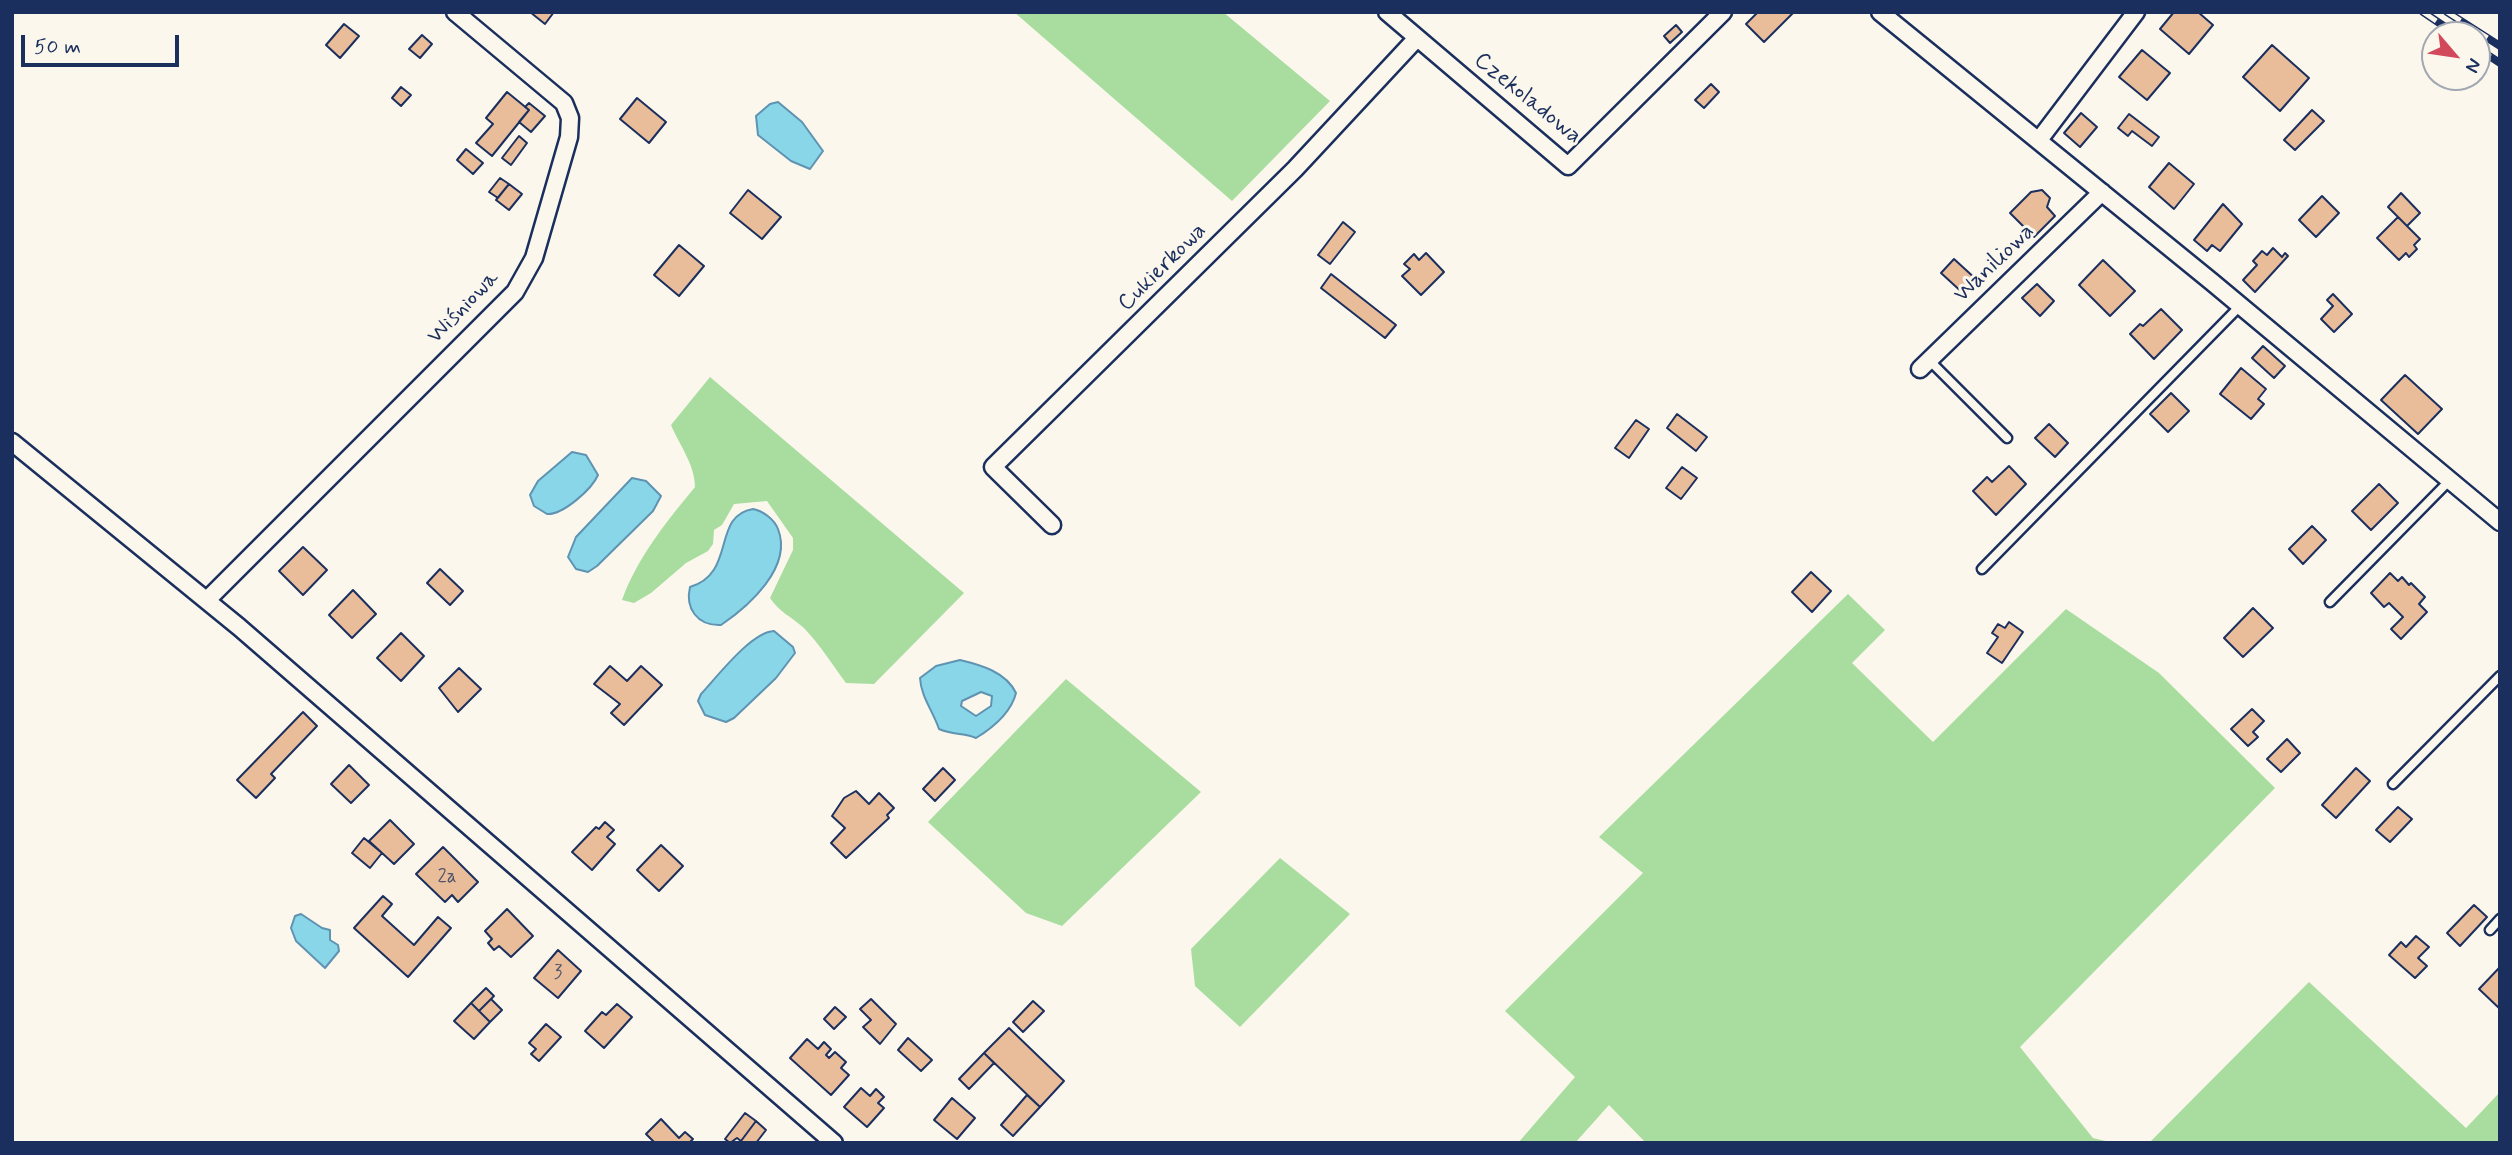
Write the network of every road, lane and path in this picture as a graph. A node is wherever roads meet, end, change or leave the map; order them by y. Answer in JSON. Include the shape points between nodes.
{"nodes":[{"id":1,"x":456,"y":12,"type":"edge"},
{"id":2,"x":1387,"y":12,"type":"edge"},
{"id":3,"x":1723,"y":12,"type":"edge"},
{"id":4,"x":1880,"y":12,"type":"edge"},
{"id":5,"x":2136,"y":12,"type":"edge"},
{"id":6,"x":1417,"y":38,"type":"junction"},
{"id":7,"x":2039,"y":141,"type":"junction"},
{"id":8,"x":2102,"y":192,"type":"junction"},
{"id":9,"x":2241,"y":306,"type":"junction"},
{"id":10,"x":1925,"y":365,"type":"joint"},
{"id":11,"x":2007,"y":438,"type":"dead end"},
{"id":12,"x":12,"y":442,"type":"edge"},
{"id":13,"x":2450,"y":480,"type":"junction"},
{"id":14,"x":2500,"y":522,"type":"edge"},
{"id":15,"x":1052,"y":526,"type":"dead end"},
{"id":16,"x":1982,"y":569,"type":"dead end"},
{"id":17,"x":207,"y":600,"type":"junction"},
{"id":18,"x":2330,"y":603,"type":"dead end"},
{"id":19,"x":2500,"y":676,"type":"edge"},
{"id":20,"x":2393,"y":784,"type":"dead end"},
{"id":21,"x":2500,"y":919,"type":"edge"},
{"id":22,"x":2490,"y":930,"type":"dead end"},
{"id":23,"x":834,"y":1143,"type":"edge"}],
"edges":[{"from":1,"to":17,"type":"street","name":"Wiśniowa","via":[[564,103],[570,118],[569,137],[534,258],[515,292],[489,321],[434,370]]},
{"from":2,"to":6,"type":"street","name":"Czekoladowa"},
{"from":3,"to":6,"type":"street","name":"Czekoladowa","via":[[1568,166]]},
{"from":4,"to":7,"type":"street"},
{"from":5,"to":7,"type":"street"},
{"from":6,"to":15,"type":"street","name":"Cukierkowa","via":[[1295,169],[993,467]]},
{"from":7,"to":8,"type":"street"},
{"from":8,"to":9,"type":"street"},
{"from":8,"to":10,"type":"street","name":"Waniliowa"},
{"from":9,"to":13,"type":"street"},
{"from":9,"to":16,"type":"lane"},
{"from":10,"to":11,"type":"lane"},
{"from":12,"to":17,"type":"street"},
{"from":13,"to":14,"type":"street"},
{"from":13,"to":18,"type":"lane"},
{"from":17,"to":23,"type":"street"},
{"from":19,"to":20,"type":"lane"},
{"from":21,"to":22,"type":"lane"}]}
